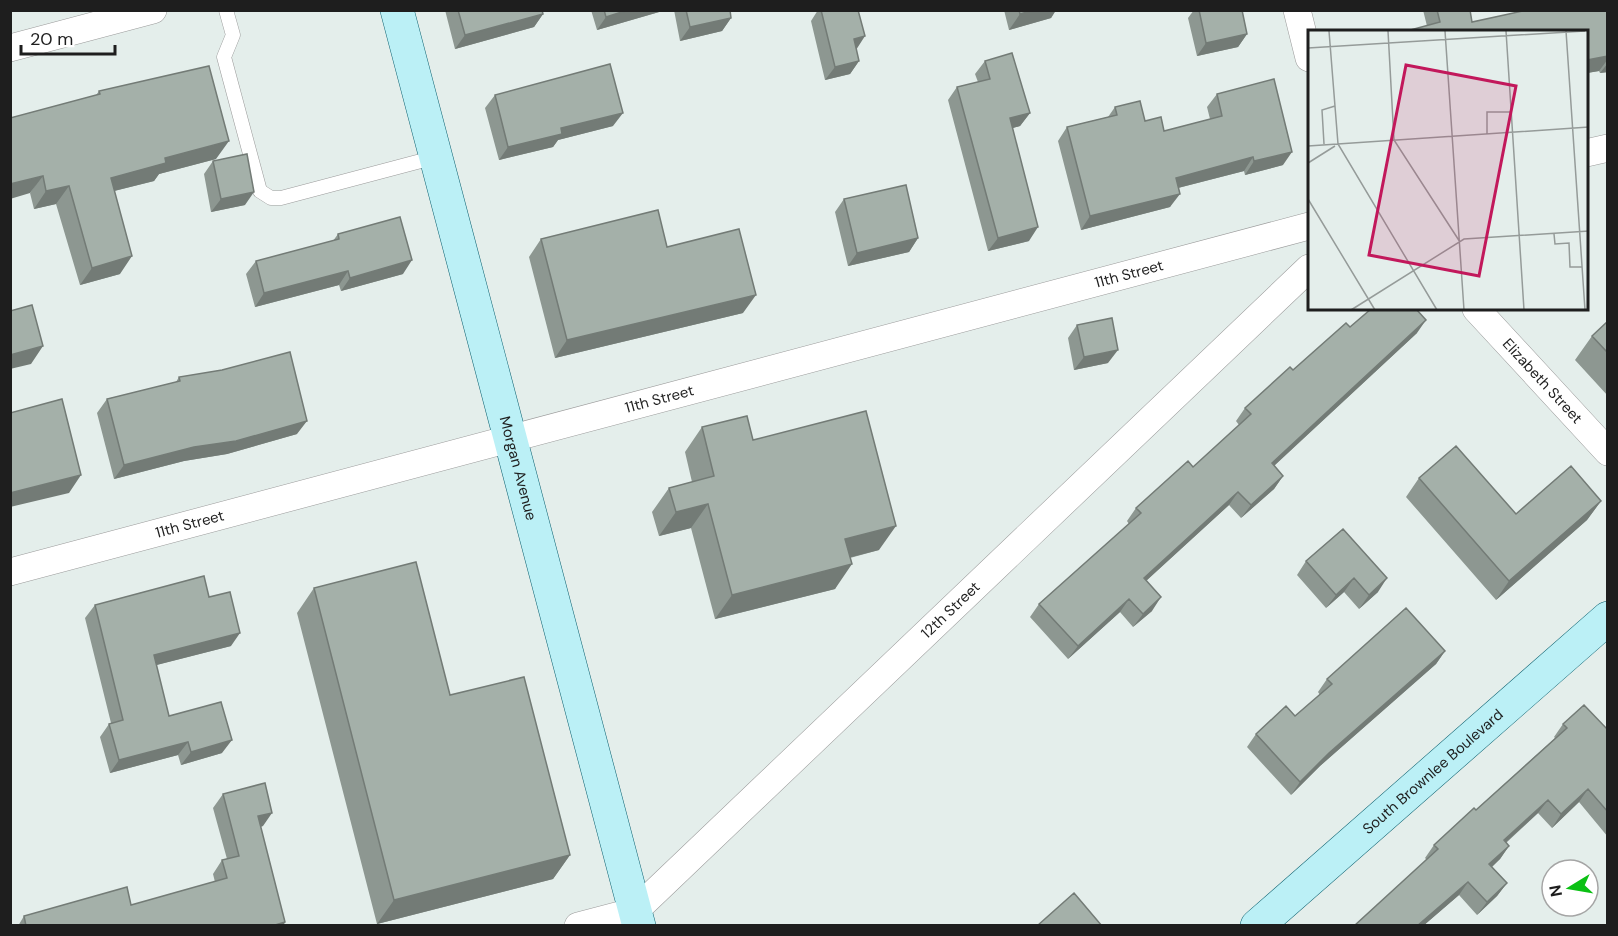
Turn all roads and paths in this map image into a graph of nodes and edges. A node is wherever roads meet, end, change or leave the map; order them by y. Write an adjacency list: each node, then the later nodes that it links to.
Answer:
1 (153, 10): 5 (street)
2 (226, 10): 9 (lane)
3 (397, 10): 9 (main road, Morgan Avenue)
4 (1296, 10): 6 (street)
5 (10, 48)
6 (1308, 54)
7 (1608, 148): 8 (street)
8 (1588, 153)
9 (436, 157): 13 (main road, Morgan Avenue)
10 (1308, 226): 13 (street, 11th Street)
11 (1308, 269): 17 (street, 12th Street)
12 (1477, 310): 14 (street, Elizabeth Street)
13 (510, 437): 15 (street, 11th Street); 17 (main road, Morgan Avenue)
14 (1608, 452)
15 (10, 572)
16 (1608, 618): 19 (main road, South Brownlee Boulevard)
17 (637, 918): 18 (street, 12th Street)
18 (578, 926)
19 (1257, 926)

